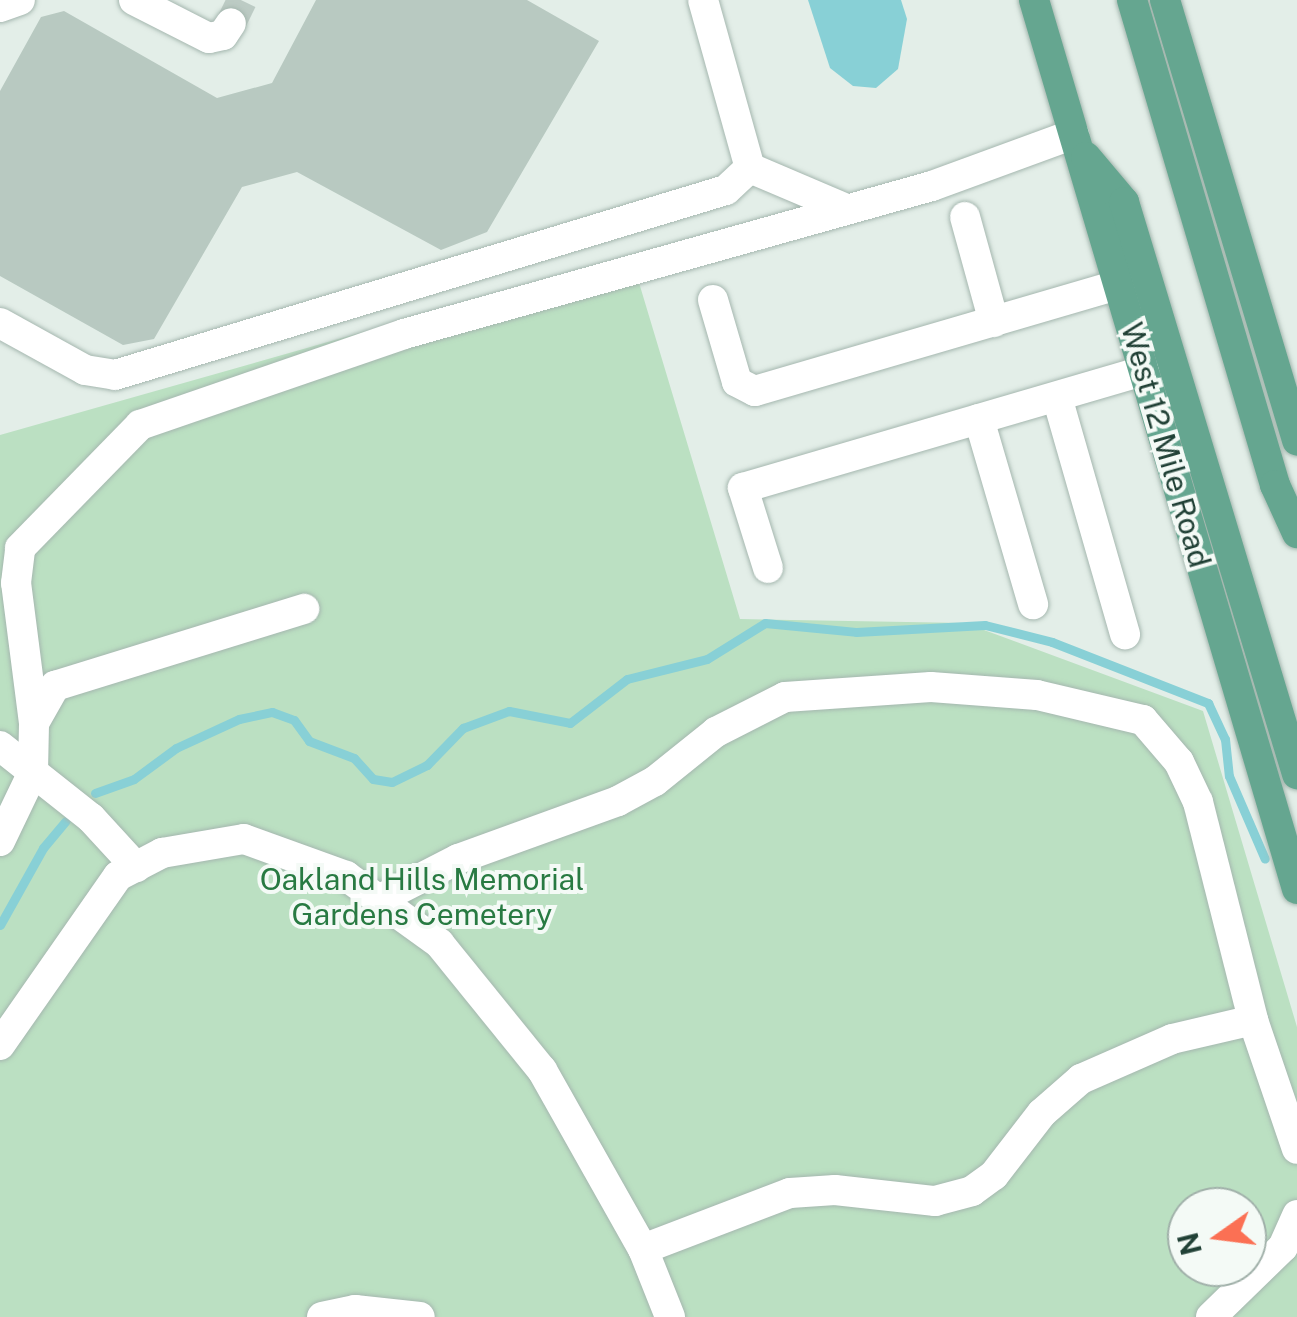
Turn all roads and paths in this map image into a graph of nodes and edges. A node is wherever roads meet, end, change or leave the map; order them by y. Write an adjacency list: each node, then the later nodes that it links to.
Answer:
1 (20, 0): 7 (lane)
2 (134, 0): 8 (lane)
3 (703, 0): 10 (lane)
4 (1034, 0): 9 (main road, West 12 Mile Road)
5 (1132, 0): 21 (main road)
6 (1166, 0): 20 (main road)
7 (0, 7)
8 (231, 23)
9 (1076, 141): 11 (lane); 13 (main road, West 12 Mile Road); 29 (main road)
10 (750, 168): 11 (lane); 16 (lane)
11 (842, 207): 26 (lane)
12 (965, 217): 15 (lane)
13 (1118, 285): 15 (lane); 17 (main road, West 12 Mile Road)
14 (713, 300): 15 (lane)
15 (994, 322)
16 (0, 324)
17 (1144, 371): 18 (lane); 32 (main road, West 12 Mile Road)
18 (1056, 397): 19 (lane); 25 (lane)
19 (979, 420): 22 (lane); 23 (lane)
20 (1297, 441)
21 (1297, 533)
22 (768, 568)
23 (1034, 604)
24 (304, 609): 26 (lane)
25 (1126, 634)
26 (34, 723): 28 (lane)
27 (0, 746): 28 (lane)
28 (33, 772): 30 (lane); 31 (lane)
29 (1297, 774)
30 (0, 841)
31 (136, 867): 33 (lane); 35 (lane)
32 (1297, 889)
33 (380, 899): 34 (lane); 38 (lane)
34 (1253, 1020): 36 (lane); 38 (lane)
35 (0, 1045)
36 (1297, 1149)
37 (1297, 1215): 42 (lane)
38 (643, 1249): 41 (lane)
39 (322, 1317): 40 (lane)
40 (420, 1317)
41 (670, 1317)
42 (1211, 1317)

